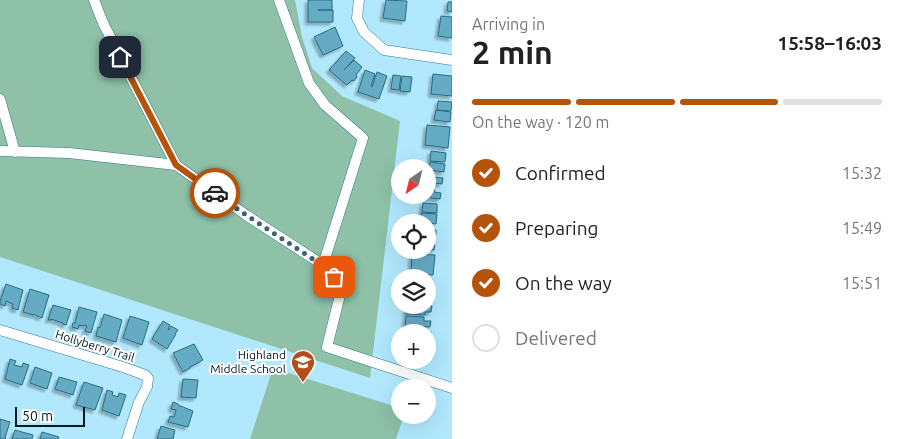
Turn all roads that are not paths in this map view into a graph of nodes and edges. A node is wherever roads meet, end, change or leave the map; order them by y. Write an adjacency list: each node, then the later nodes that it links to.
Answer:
1 (94, 0): 8 (street)
2 (279, 0): 9 (street)
3 (359, 0): 4 (street)
4 (452, 60)
5 (0, 99): 7 (street)
6 (0, 151): 7 (street)
7 (15, 152): 8 (street)
8 (176, 165): 9 (street)
9 (322, 265): 11 (street)
10 (0, 330): 12 (street, Hollyberry Trail)
11 (452, 388)
12 (127, 439)

